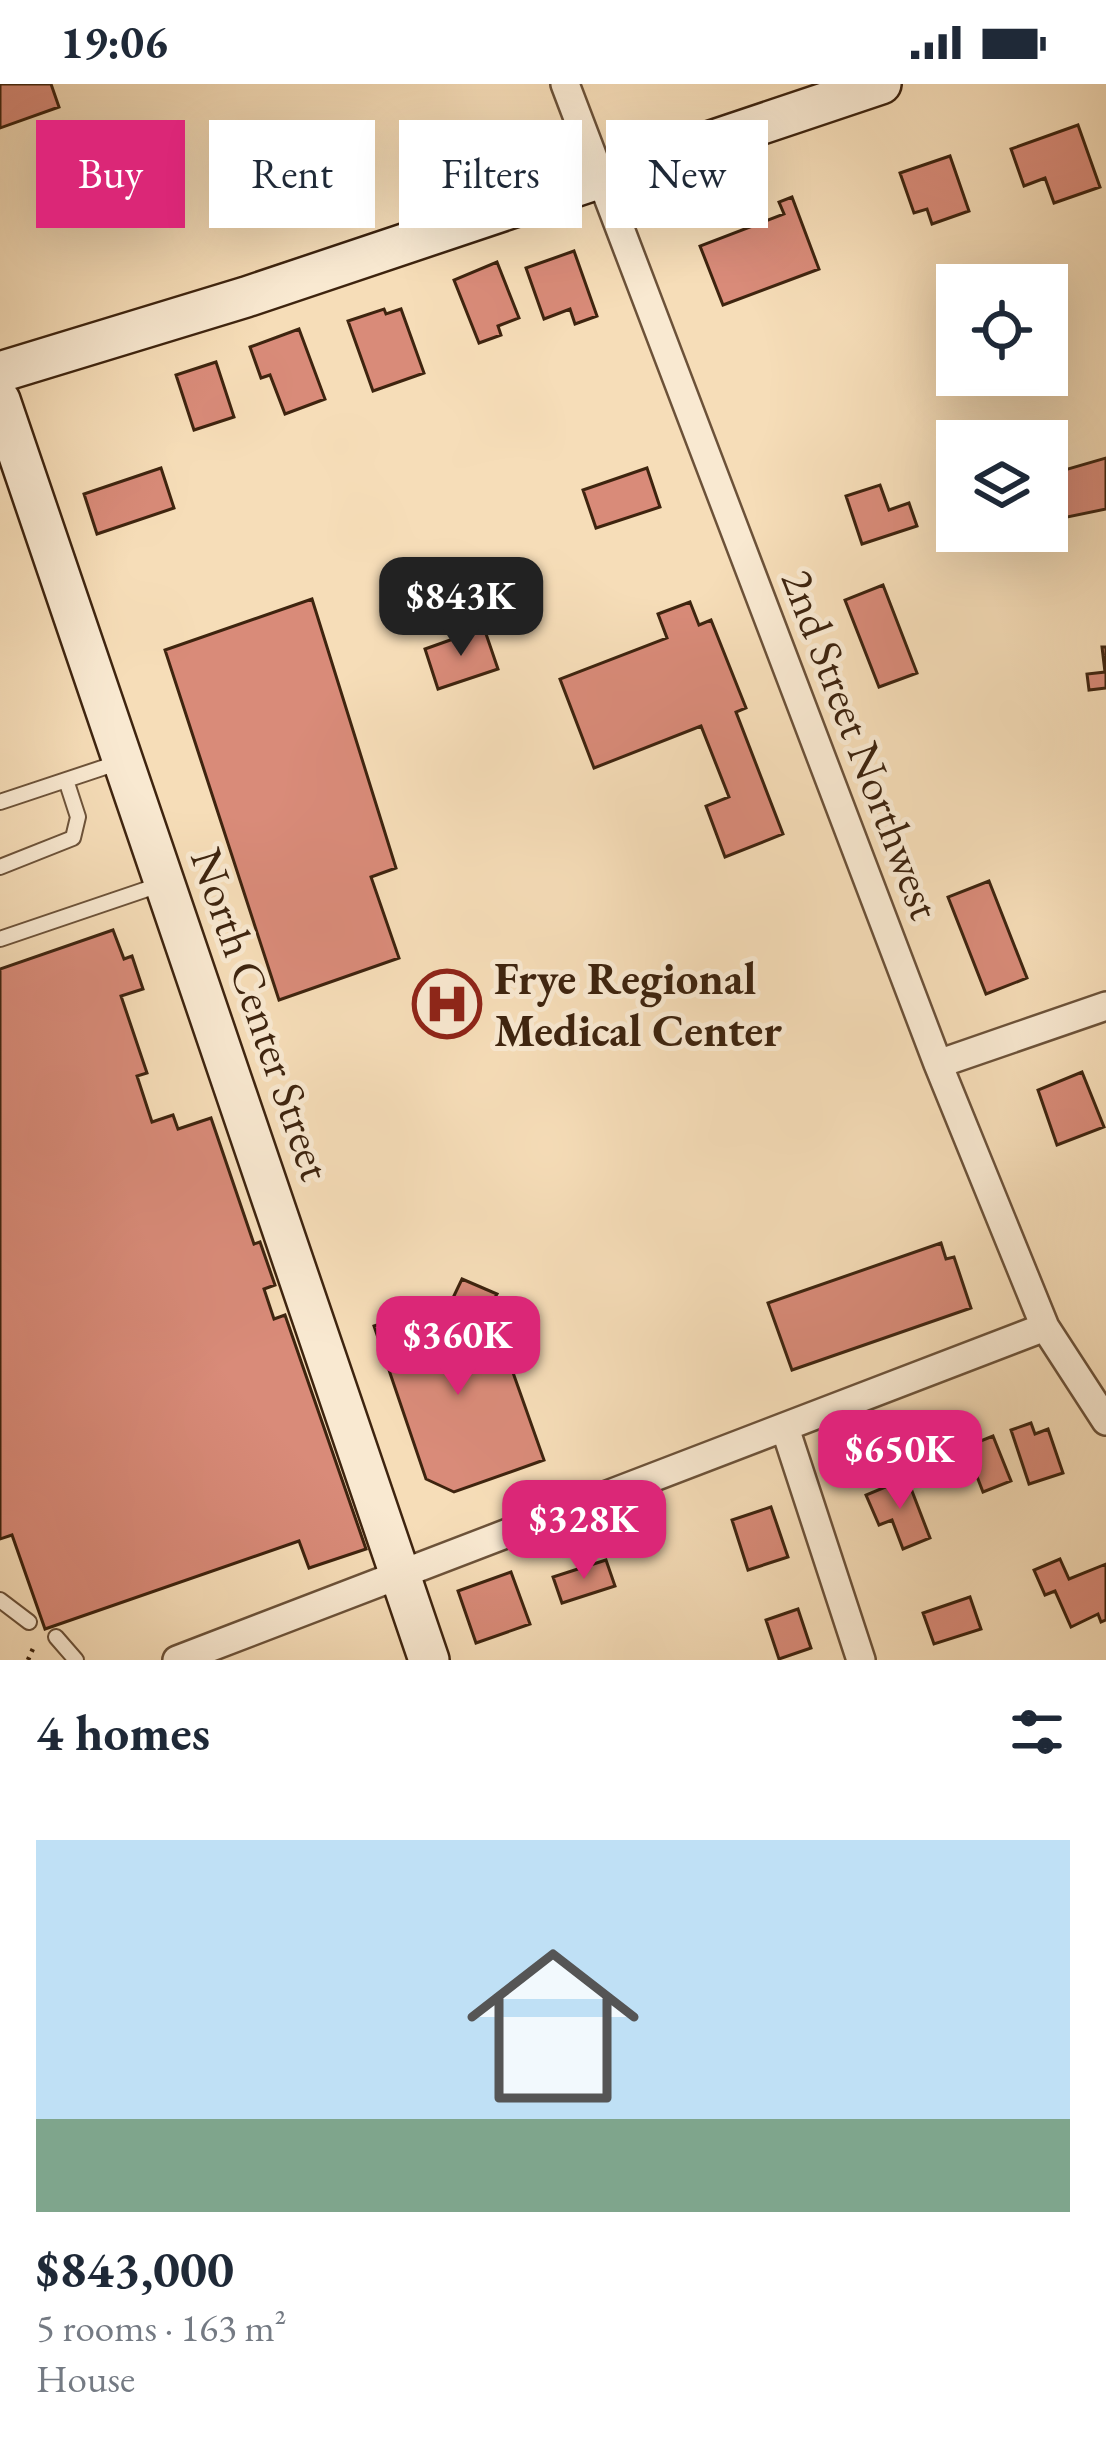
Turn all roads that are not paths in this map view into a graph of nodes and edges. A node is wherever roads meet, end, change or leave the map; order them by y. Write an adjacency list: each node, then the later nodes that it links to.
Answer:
1 (565, 84): 3 (street, 2nd Street Northwest)
2 (881, 84): 3 (street)
3 (600, 180): 4 (street); 13 (street, 2nd Street Northwest)
4 (0, 372)
5 (0, 400): 6 (street, North Center Street)
6 (125, 760): 7 (lane); 10 (street, North Center Street)
7 (67, 780): 8 (lane); 9 (lane)
8 (0, 802)
9 (0, 867)
10 (167, 883): 11 (lane); 17 (street, North Center Street)
11 (0, 939)
12 (1106, 1006): 13 (street)
13 (938, 1064): 14 (street, 2nd Street Northwest)
14 (1045, 1327): 15 (street, 2nd Street Northwest); 16 (street)
15 (1106, 1421)
16 (785, 1428): 17 (street); 24 (street)
17 (401, 1570): 22 (street); 23 (street, North Center Street)
18 (0, 1600): 19 (lane)
19 (29, 1622)
20 (56, 1637): 21 (lane)
21 (76, 1660)
22 (177, 1660)
23 (429, 1660)
24 (861, 1660)

